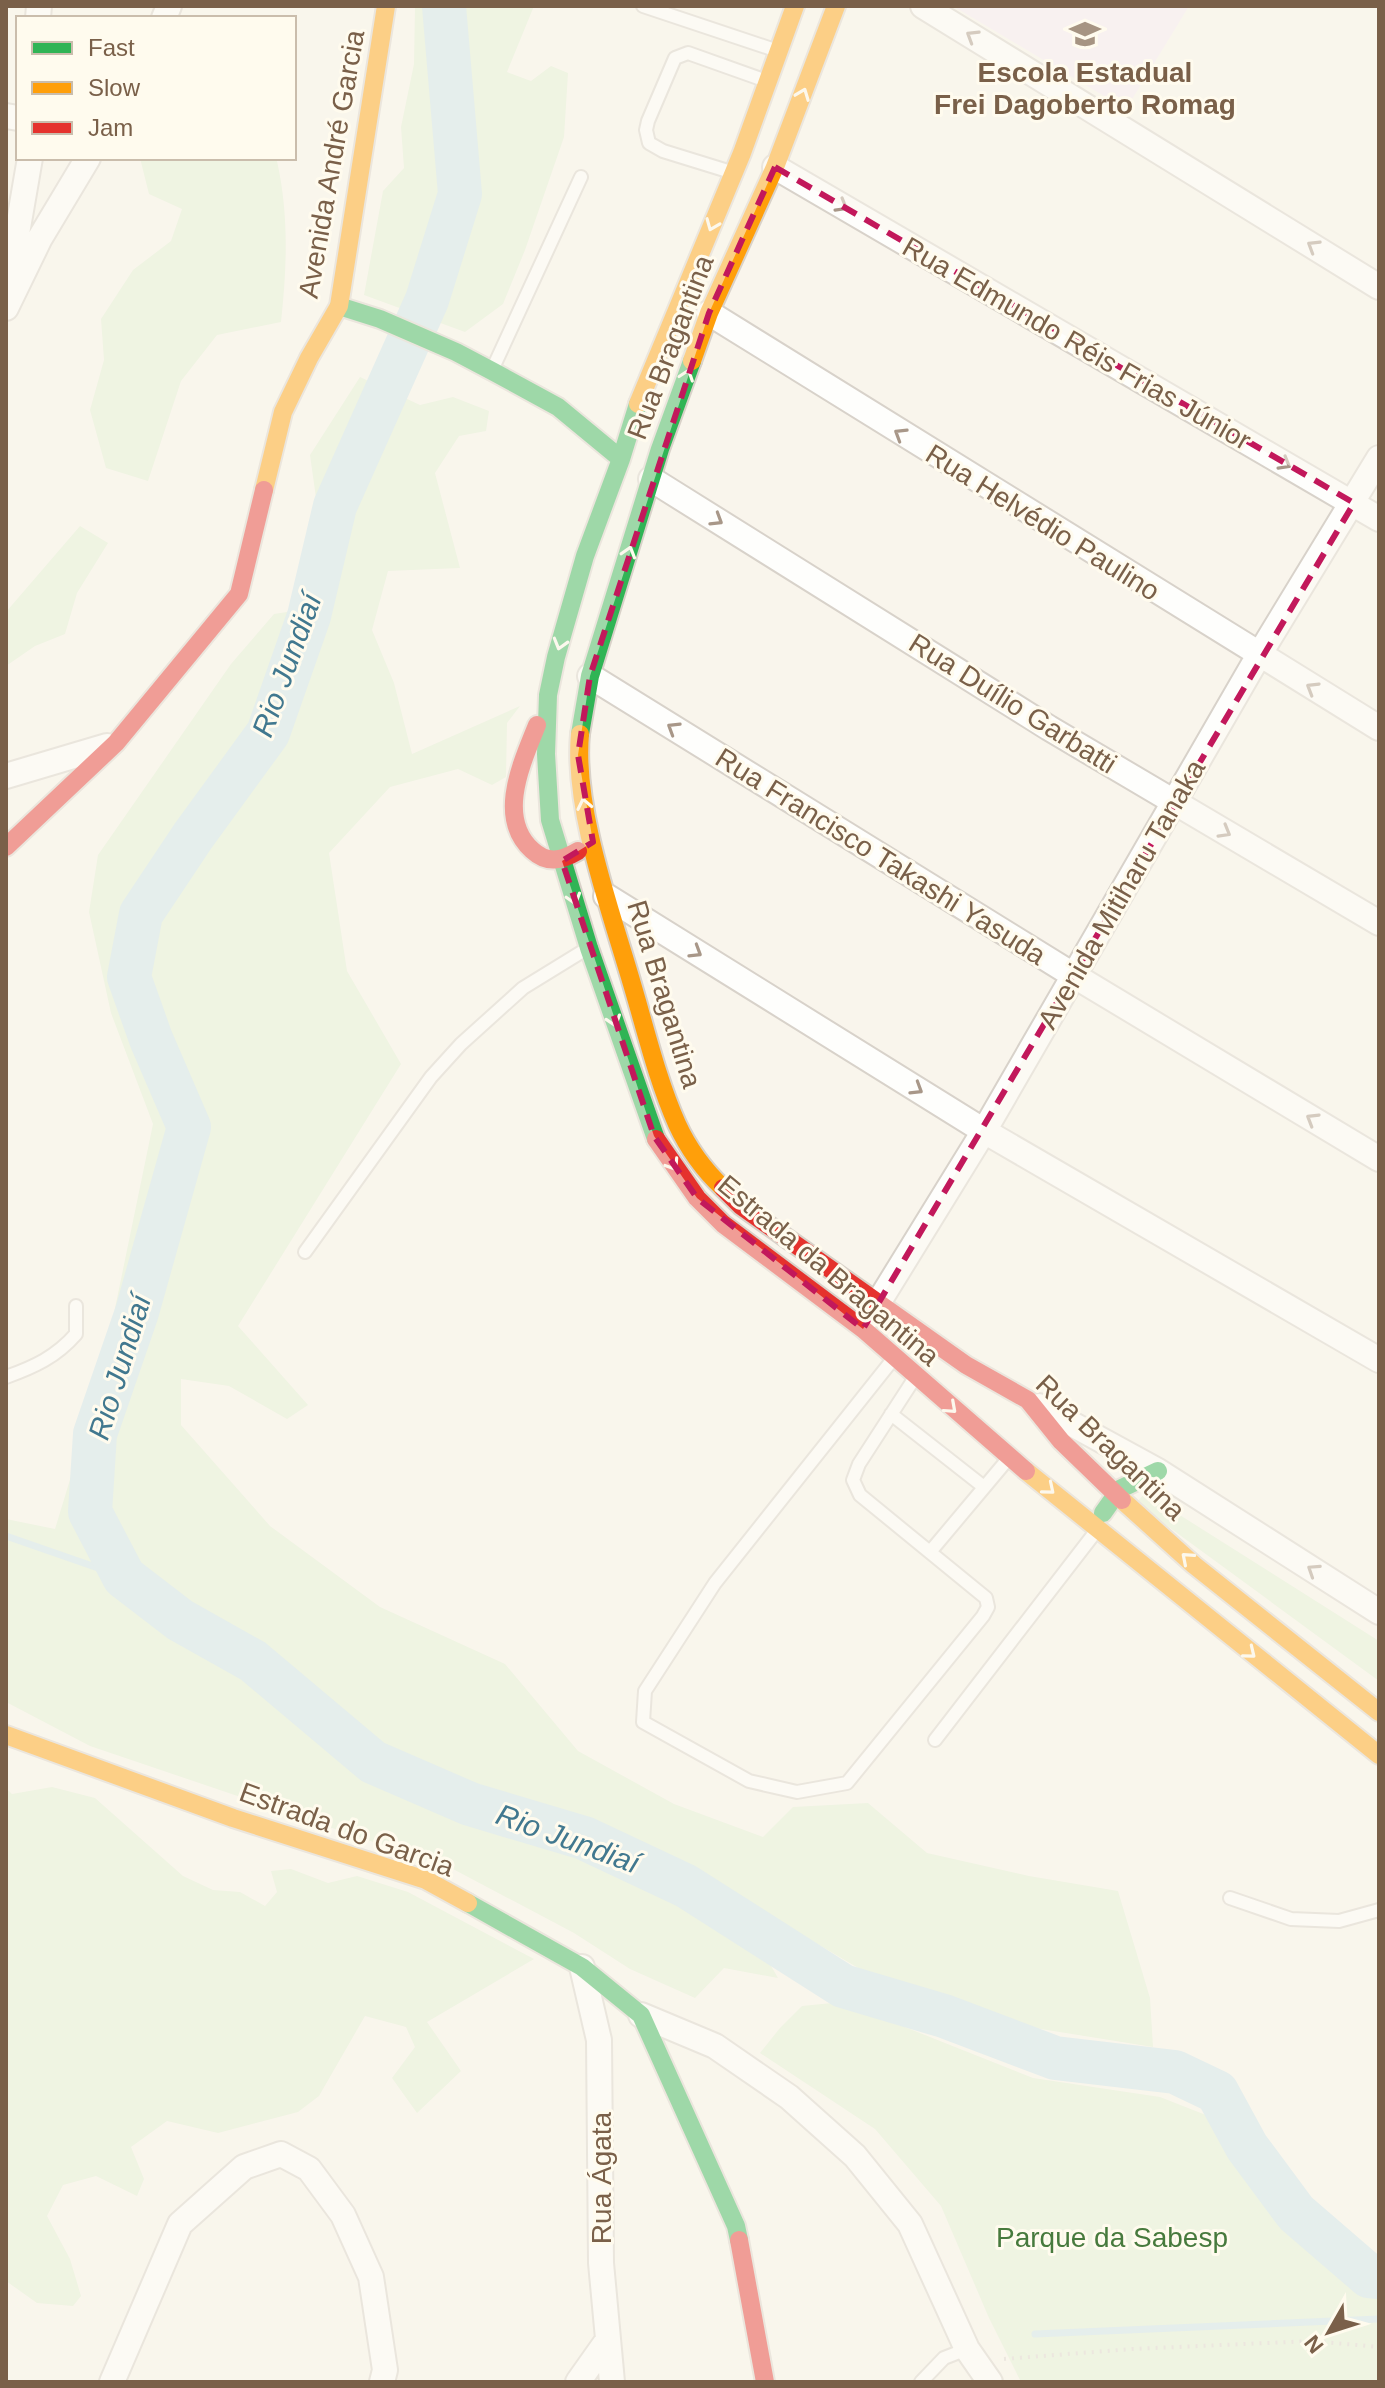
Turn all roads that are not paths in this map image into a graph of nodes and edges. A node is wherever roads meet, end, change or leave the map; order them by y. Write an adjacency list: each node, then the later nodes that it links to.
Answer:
1 (386, 6): 15 (main road, Avenida André Garcia)
2 (643, 6): 6 (lane)
3 (795, 6): 6 (main road, Rua Bragantina)
4 (836, 6): 10 (main road, Rua Bragantina, one-way to 4)
5 (923, 6): 13 (street, one-way to 5)
6 (778, 51): 7 (main road, Rua Bragantina)
7 (767, 81): 11 (main road, Rua Bragantina); 11 (lane)
8 (30, 160): 14 (street)
9 (87, 160): 16 (street)
10 (775, 167): 17 (main road, Rua Bragantina); 25 (street, Rua Edmundo Réis Frias Júnior, one-way to 25)
11 (733, 173): 21 (main road, Rua Bragantina, one-way to 21)
12 (581, 177): 18 (lane)
13 (1379, 287)
14 (6, 294)
15 (339, 306): 18 (main road); 31 (main road, Avenida André Garcia)
16 (6, 308)
17 (709, 313): 24 (main road, Rua Bragantina, one-way to 17); 27 (street, Rua Helvédio Paulino, one-way to 17)
18 (492, 371): 19 (main road)
19 (558, 407): 20 (main road); 23 (main road)
20 (587, 410)
21 (627, 437): 23 (main road, Estrada da Bragantina)
22 (1379, 458): 25 (street, Avenida Mitiharu Tanaka)
23 (621, 459): 29 (main road, Estrada da Bragantina, one-way to 29)
24 (651, 479): 28 (main road, Rua Bragantina, one-way to 24); 33 (street, Rua Duílio Garbatti, one-way to 33)
25 (1354, 503): 26 (street, Rua Edmundo Réis Frias Júnior); 27 (street, Avenida Mitiharu Tanaka)
26 (1379, 519)
27 (1259, 655): 30 (street, Rua Helvédio Paulino, one-way to 27); 33 (street, Avenida Mitiharu Tanaka)
28 (590, 676): 34 (main road, Rua Bragantina, one-way to 28); 41 (street, Rua Francisco Takashi Yasuda, one-way to 28)
29 (548, 695): 36 (main road, Estrada da Bragantina); 36 (main road)
30 (1379, 728)
31 (116, 743): 32 (street); 35 (main road, Avenida André Garcia)
32 (6, 776)
33 (1174, 803): 38 (street, Rua Duílio Garbatti, one-way to 38); 41 (street, Avenida Mitiharu Tanaka)
34 (593, 842): 36 (main road); 37 (main road, Rua Bragantina)
35 (6, 847)
36 (562, 861): 39 (main road, Estrada da Bragantina, one-way to 39)
37 (606, 896): 40 (main road, Rua Bragantina); 42 (street, one-way to 42)
38 (1379, 923)
39 (589, 948): 40 (main road); 44 (lane); 47 (main road, Estrada da Bragantina, one-way to 47)
40 (625, 961): 45 (main road, Rua Bragantina)
41 (1073, 975): 42 (street, Avenida Mitiharu Tanaka); 43 (street, Rua Francisco Takashi Yasuda, one-way to 41)
42 (984, 1131): 45 (street, Avenida Mitiharu Tanaka); 49 (street)
43 (1379, 1159)
44 (305, 1252)
45 (878, 1303): 47 (street, Avenida Mitiharu Tanaka); 52 (main road, Rua Bragantina)
46 (76, 1306): 50 (lane)
47 (863, 1329): 48 (main road, Estrada da Bragantina)
48 (894, 1358): 51 (main road, Estrada da Bragantina); 60 (lane)
49 (1379, 1360)
50 (6, 1377)
51 (916, 1377): 53 (lane); 55 (main road, Estrada da Bragantina, one-way to 55)
52 (1028, 1400): 54 (main road, Rua Bragantina); 56 (street)
53 (891, 1414): 57 (lane); 60 (lane)
54 (1061, 1441): 55 (main road); 58 (main road, Rua Bragantina)
55 (1010, 1457): 57 (lane); 59 (main road, one-way to 59)
56 (1158, 1471): 58 (main road); 61 (street, one-way to 56)
57 (984, 1487): 60 (lane)
58 (1115, 1494): 59 (main road); 62 (main road, Rua Bragantina, one-way to 58)
59 (1098, 1529): 64 (lane); 65 (main road, one-way to 65)
60 (930, 1552)
61 (1379, 1612)
62 (1379, 1712)
63 (6, 1735): 68 (main road, Estrada do Garcia)
64 (935, 1740)
65 (1379, 1755)
66 (1230, 1898): 67 (lane)
67 (1379, 1910)
68 (582, 1967): 69 (main road, Estrada do Garcia); 70 (street, Rua Ágata)
69 (641, 2015): 71 (street); 76 (main road, Estrada do Garcia)
70 (607, 2341): 74 (street); 75 (street, Rua Ágata)
71 (967, 2349): 77 (lane); 78 (street)
72 (112, 2382): 73 (street)
73 (382, 2382)
74 (578, 2382)
75 (612, 2382)
76 (765, 2382)
77 (921, 2382)
78 (990, 2382)

